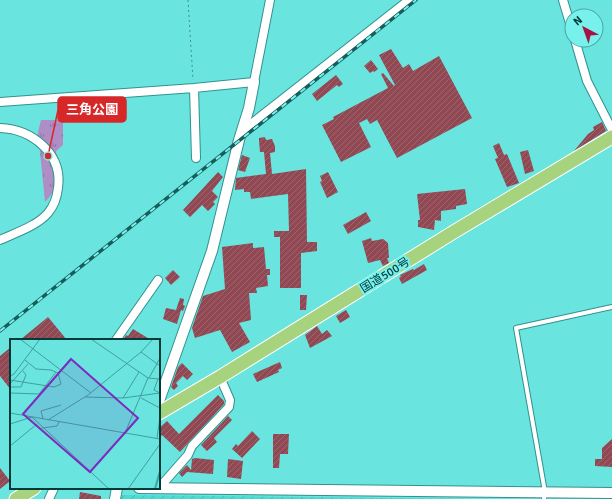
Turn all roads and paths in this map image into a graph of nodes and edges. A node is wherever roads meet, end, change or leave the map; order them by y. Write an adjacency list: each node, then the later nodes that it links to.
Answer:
1 (188, 0): 6 (path)
2 (270, 0): 5 (street)
3 (409, 0): 10 (street)
4 (577, 48): 9 (street)
5 (254, 82): 6 (street); 10 (street)
6 (194, 88): 7 (street); 12 (street)
7 (0, 102)
8 (0, 128): 13 (street)
9 (612, 130)
10 (242, 131): 18 (street)
11 (612, 137): 17 (highway, 国道500号)
12 (196, 158)
13 (0, 240)
14 (158, 280): 16 (street)
15 (612, 307): 26 (lane)
16 (117, 339)
17 (220, 377): 19 (highway, 国道500号); 20 (street)
18 (160, 398)
19 (160, 412)
20 (160, 487)
21 (160, 488): 27 (street)
22 (32, 489): 28 (highway)
23 (54, 489): 29 (street)
24 (117, 489): 30 (street)
25 (612, 493): 26 (street)
26 (545, 495): 27 (street)
27 (399, 496)
28 (16, 499)
29 (49, 499)
30 (116, 499)

